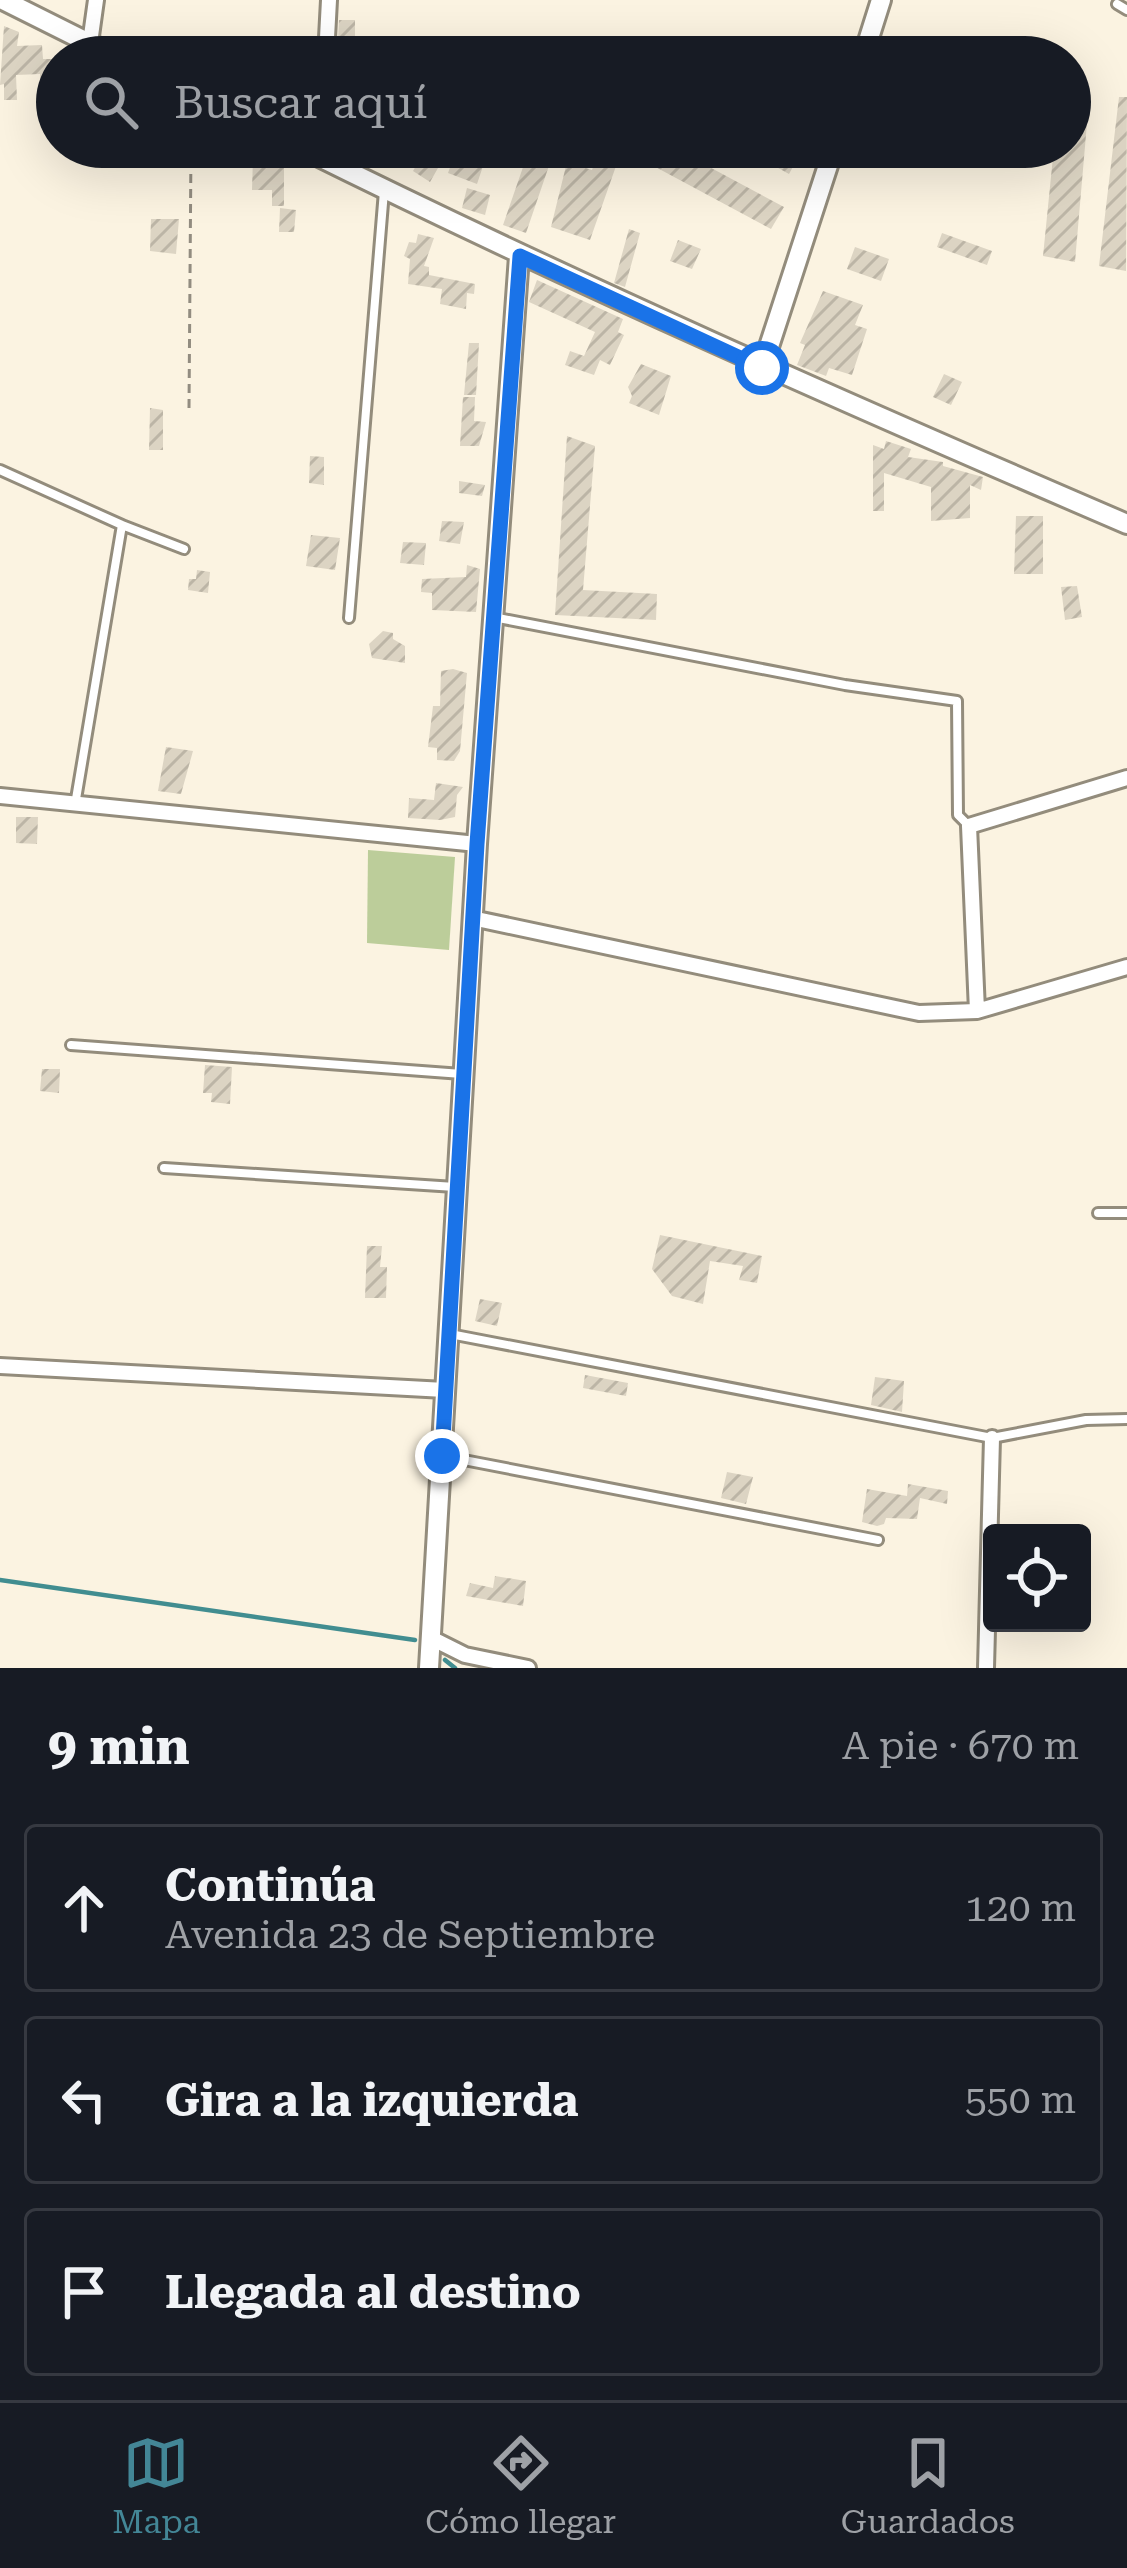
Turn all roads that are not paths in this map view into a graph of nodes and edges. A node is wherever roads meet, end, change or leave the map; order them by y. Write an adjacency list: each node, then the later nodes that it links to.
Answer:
1 (3, 0): 7 (street)
2 (96, 0): 8 (street)
3 (329, 0): 9 (street)
4 (881, 0): 10 (street)
5 (1117, 4): 6 (lane)
6 (1127, 10)
7 (76, 36)
8 (91, 36)
9 (327, 36)
10 (870, 36)
11 (347, 168): 13 (street)
12 (826, 168): 15 (street)
13 (384, 189): 14 (street); 21 (lane)
14 (520, 256): 15 (street); 20 (street)
15 (762, 368): 17 (street)
16 (0, 470): 18 (lane)
17 (1127, 524)
18 (122, 525): 19 (lane); 24 (lane)
19 (184, 549)
20 (492, 616): 25 (lane); 26 (street)
21 (349, 618)
22 (1127, 778): 25 (street)
23 (0, 796): 24 (street)
24 (75, 806): 26 (street)
25 (969, 826): 29 (street)
26 (477, 844): 27 (street)
27 (472, 918): 29 (street); 31 (street)
28 (1127, 967): 29 (street)
29 (977, 1011)
30 (71, 1045): 31 (lane)
31 (463, 1074): 33 (street)
32 (164, 1168): 33 (lane)
33 (457, 1187): 36 (street)
34 (1098, 1213): 35 (lane)
35 (1127, 1213)
36 (448, 1334): 38 (street); 40 (lane)
37 (0, 1366): 38 (street)
38 (446, 1390): 41 (street)
39 (1127, 1419): 40 (lane)
40 (992, 1438): 46 (street)
41 (442, 1456): 42 (lane); 43 (street)
42 (878, 1540)
43 (431, 1638): 44 (street); 45 (street)
44 (430, 1668)
45 (528, 1668)
46 (986, 1668)

